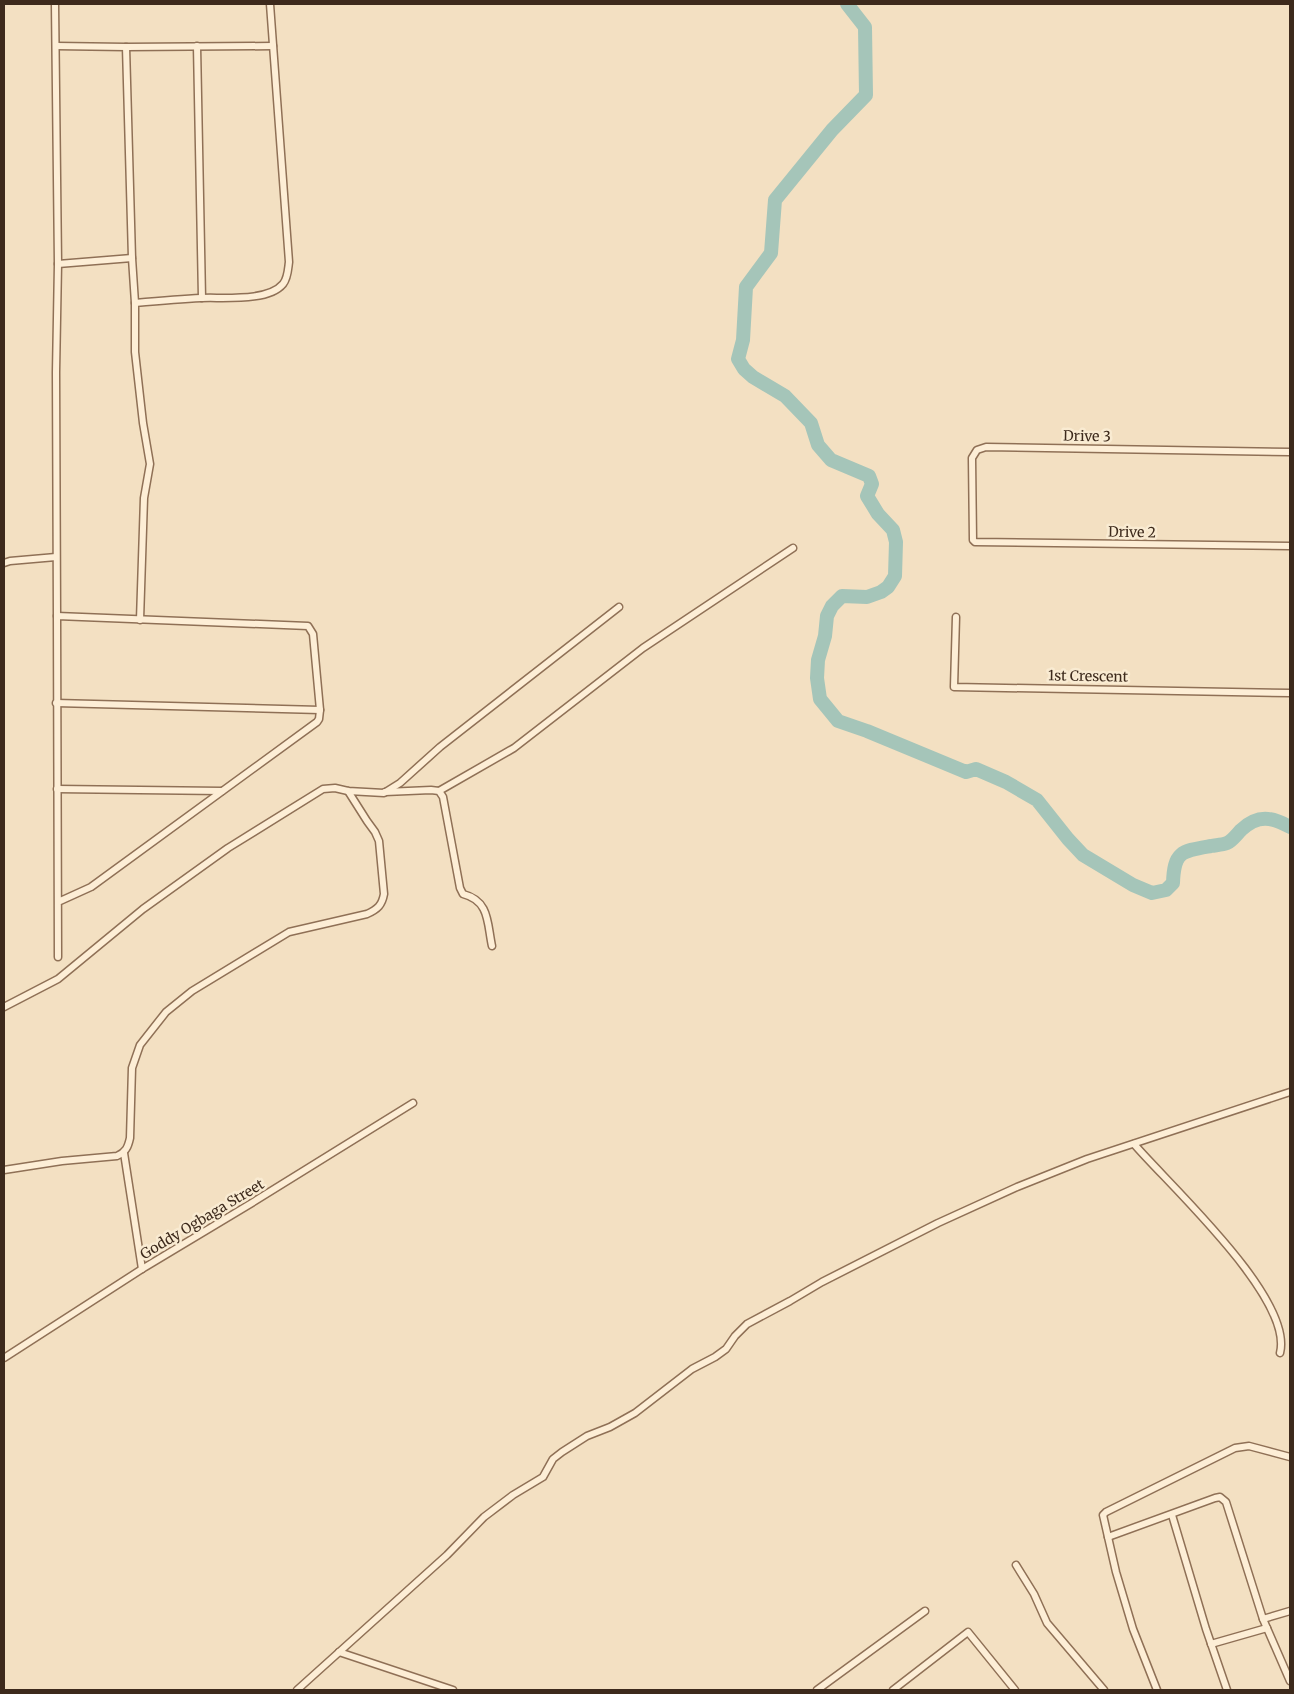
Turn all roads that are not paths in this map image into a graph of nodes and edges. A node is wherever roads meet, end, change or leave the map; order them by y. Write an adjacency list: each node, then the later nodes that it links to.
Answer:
1 (55, 4): 3 (street)
2 (270, 4): 5 (street)
3 (56, 46): 6 (street); 8 (street)
4 (197, 46): 5 (street); 6 (street); 9 (street)
5 (273, 46): 9 (street)
6 (126, 47): 7 (street)
7 (132, 258): 8 (street); 10 (street)
8 (58, 264): 15 (street)
9 (202, 298): 10 (street)
10 (135, 303): 20 (street)
11 (1290, 452): 12 (street, Drive 3)
12 (973, 540): 13 (street, Drive 2)
13 (1290, 546)
14 (793, 548): 26 (street)
15 (56, 557): 16 (street); 18 (street)
16 (6, 561)
17 (619, 607): 28 (street)
18 (57, 616): 20 (street); 22 (street)
19 (956, 617): 21 (street, 1st Crescent)
20 (140, 620): 23 (street)
21 (1290, 693)
22 (56, 703): 23 (street); 24 (street)
23 (320, 710): 27 (street)
24 (57, 789): 27 (street); 29 (street)
25 (348, 791): 28 (street); 32 (street); 36 (street)
26 (438, 791): 28 (street); 30 (street)
27 (222, 792): 29 (street)
28 (384, 792)
29 (58, 902): 31 (street)
30 (492, 946)
31 (58, 957)
32 (4, 1007)
33 (1290, 1092): 35 (street)
34 (414, 1103): 38 (street, Goddy Ogbaga Street)
35 (1134, 1144): 39 (street); 50 (street)
36 (124, 1153): 37 (street); 38 (street)
37 (4, 1170)
38 (142, 1269): 40 (street, Goddy Ogbaga Street)
39 (1280, 1353)
40 (4, 1358)
41 (1290, 1457): 43 (street)
42 (1172, 1515): 43 (street); 47 (street); 49 (street)
43 (1108, 1537): 58 (street)
44 (1016, 1565): 57 (street)
45 (925, 1611): 54 (street)
46 (1290, 1611): 47 (street)
47 (1263, 1619): 48 (street)
48 (1267, 1628): 49 (street); 51 (street)
49 (1211, 1644): 59 (street)
50 (339, 1652): 52 (street); 53 (street)
51 (1290, 1681)
52 (297, 1690)
53 (453, 1690)
54 (817, 1690)
55 (893, 1690): 56 (street)
56 (1015, 1690)
57 (1104, 1690)
58 (1157, 1690)
59 (1227, 1690)

